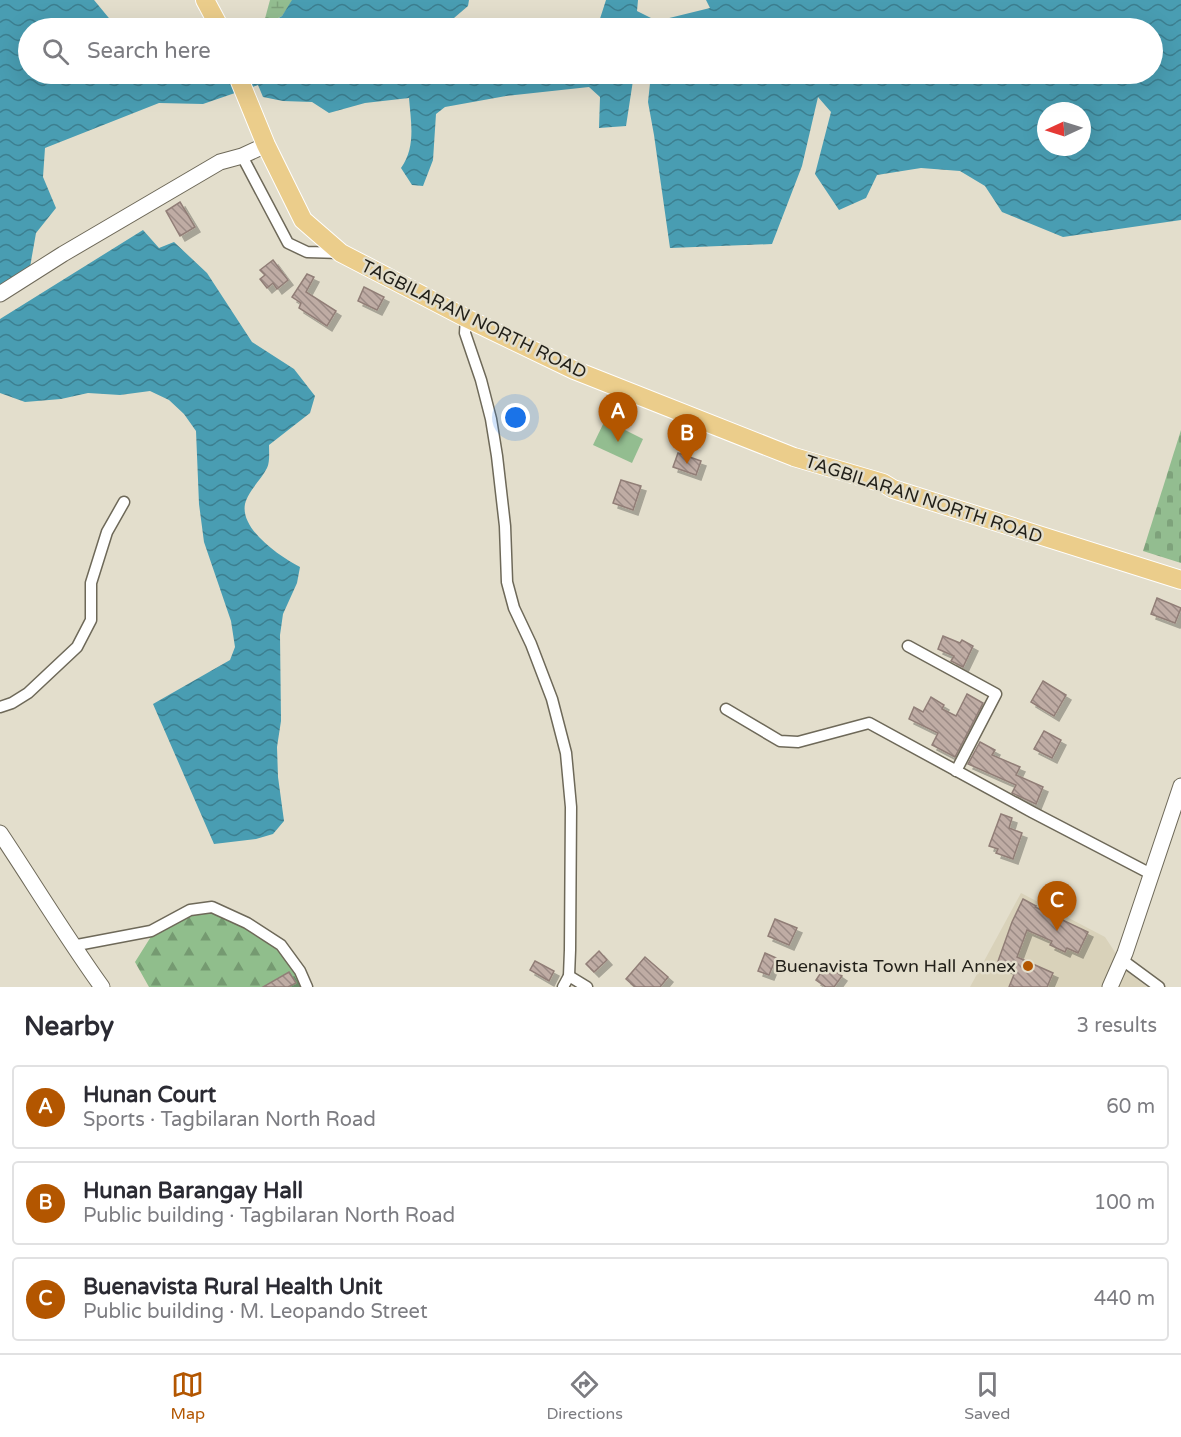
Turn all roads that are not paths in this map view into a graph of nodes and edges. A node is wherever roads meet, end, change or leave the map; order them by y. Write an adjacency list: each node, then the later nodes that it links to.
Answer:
1 (205, 0): 2 (main road)
2 (214, 18)
3 (241, 84): 4 (main road, TAGBILARAN NORTH ROAD)
4 (266, 145): 5 (street); 6 (main road, TAGBILARAN NORTH ROAD)
5 (242, 156): 6 (street); 7 (street)
6 (341, 253): 8 (main road, TAGBILARAN NORTH ROAD)
7 (0, 294)
8 (466, 318): 10 (main road, TAGBILARAN NORTH ROAD); 20 (street)
9 (124, 502): 12 (street)
10 (1181, 580)
11 (909, 646): 14 (street)
12 (0, 707)
13 (726, 709): 14 (street)
14 (956, 771): 17 (street)
15 (1181, 786): 17 (street)
16 (0, 833): 18 (street)
17 (1151, 874): 19 (street)
18 (72, 946): 21 (street); 22 (street)
19 (1121, 959): 25 (street); 26 (street)
20 (569, 976): 23 (street); 24 (street)
21 (102, 987)
22 (308, 987)
23 (563, 987)
24 (587, 987)
25 (1110, 987)
26 (1159, 987)

